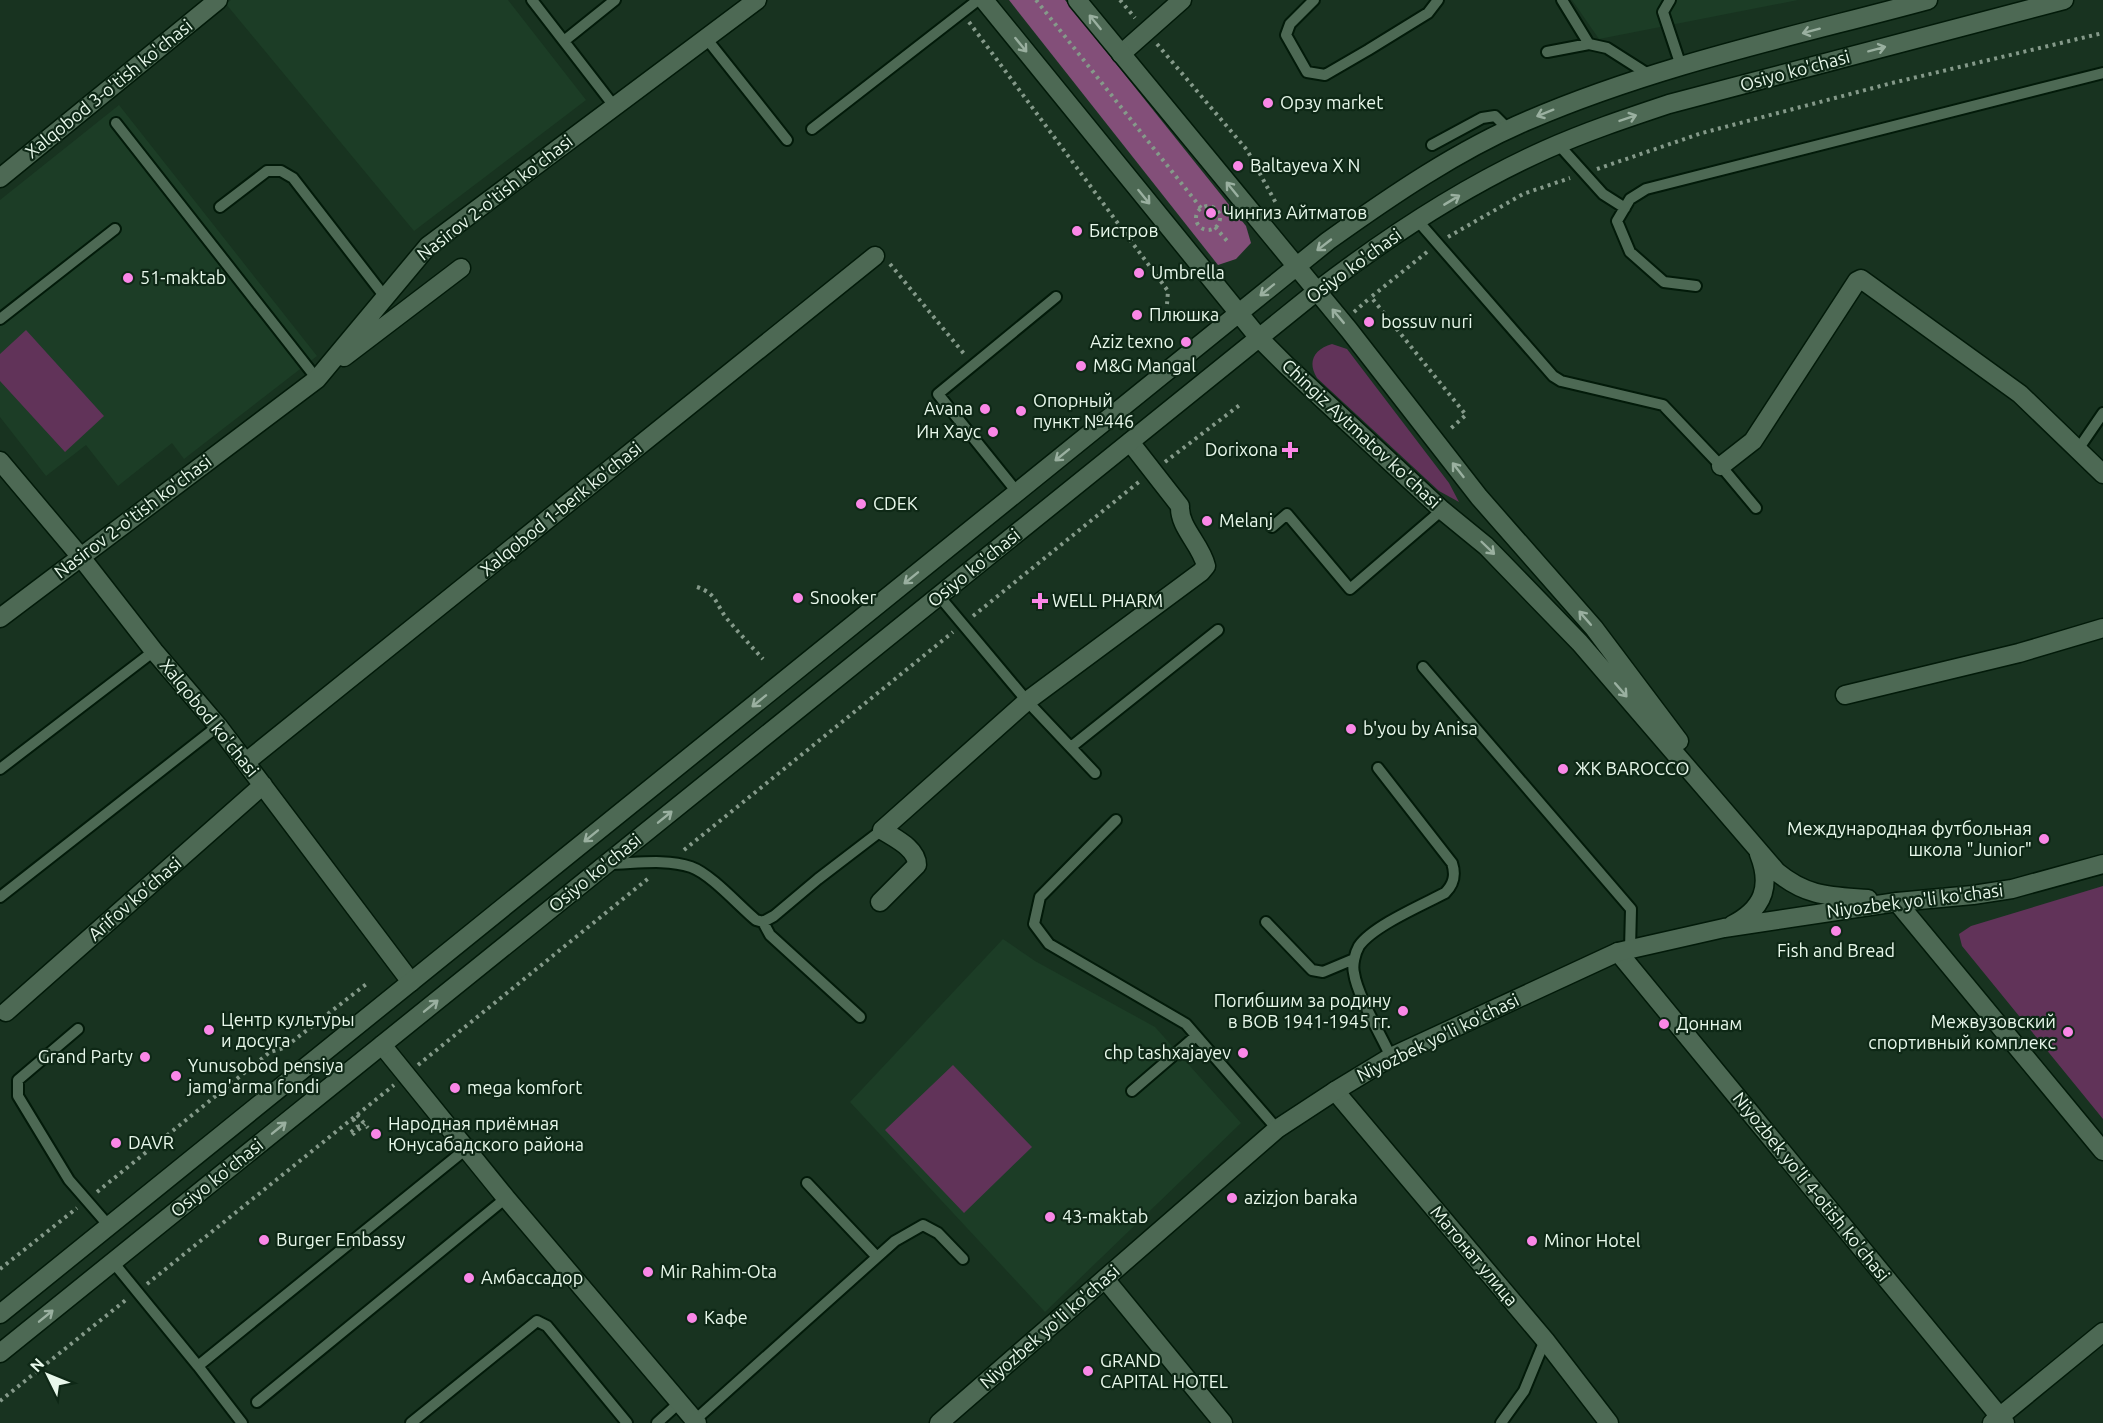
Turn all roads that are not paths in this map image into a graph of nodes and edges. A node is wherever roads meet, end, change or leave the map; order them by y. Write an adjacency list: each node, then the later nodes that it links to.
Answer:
1 (218, 0): 30 (street, Xalqobod 3-o'tish ko'chasi)
2 (532, 0): 16 (lane)
3 (615, 0): 16 (lane)
4 (757, 0): 15 (street, Nasirov 2-o'tish ko'chasi)
5 (978, 0): 25 (lane)
6 (984, 0): 42 (street, Chingiz Aytmatov ko'chasi, one-way to 42)
7 (1077, 0): 19 (street, Chingiz Aytmatov ko'chasi, one-way to 7)
8 (1182, 0): 19 (street)
9 (1314, 0): 10 (lane)
10 (1438, 0)
11 (1562, 0): 17 (lane)
12 (1670, 0): 20 (lane)
13 (1928, 0): 20 (street, Osiyo ko'chasi, one-way to 20)
14 (2064, 0): 28 (street, Osiyo ko'chasi, one-way to 14)
15 (706, 38): 23 (street, Nasirov 2-o'tish ko'chasi); 27 (lane)
16 (564, 41): 23 (lane)
17 (1589, 44): 18 (lane); 22 (lane)
18 (1547, 52)
19 (1121, 54): 36 (street, Chingiz Aytmatov ko'chasi, one-way to 19)
20 (1681, 66): 22 (street, Osiyo ko'chasi)
21 (2103, 73): 32 (lane)
22 (1651, 76): 26 (street, Osiyo ko'chasi, one-way to 26)
23 (615, 106): 40 (street, Nasirov 2-o'tish ko'chasi)
24 (116, 123): 45 (lane)
25 (812, 129)
26 (1509, 130): 29 (lane); 36 (street, Osiyo ko'chasi, one-way to 36)
27 (787, 140)
28 (1558, 144): 32 (lane); 33 (street, Osiyo ko'chasi, one-way to 28)
29 (1432, 145)
30 (0, 178)
31 (220, 207): 40 (lane)
32 (1625, 208): 38 (lane)
33 (1418, 221): 39 (street, Osiyo ko'chasi); 50 (lane)
34 (115, 229): 43 (lane)
35 (875, 256): 68 (street, Xalqobod 1-berk ko'chasi)
36 (1296, 267): 39 (street, Chingiz Aytmatov ko'chasi); 42 (street, Osiyo ko'chasi, one-way to 42)
37 (461, 268): 45 (street)
38 (1696, 286)
39 (1317, 291): 44 (street, Osiyo ko'chasi); 53 (street, Chingiz Aytmatov ko'chasi, one-way to 39)
40 (385, 297): 45 (street, Nasirov 2-o'tish ko'chasi)
41 (1056, 297): 52 (lane)
42 (1238, 313): 44 (street, Chingiz Aytmatov ko'chasi); 52 (street, Osiyo ko'chasi, one-way to 52)
43 (0, 319)
44 (1259, 338): 47 (street, Osiyo ko'chasi); 55 (street, Chingiz Aytmatov ko'chasi)
45 (317, 379): 57 (street, Nasirov 2-o'tish ko'chasi)
46 (2103, 413): 48 (lane)
47 (1130, 442): 58 (street, Osiyo ko'chasi); 65 (street)
48 (2079, 448): 50 (street); 51 (street)
49 (0, 461): 57 (street, Xalqobod ko'chasi)
50 (1721, 466): 54 (lane)
51 (2103, 474)
52 (1017, 492): 86 (street, Osiyo ko'chasi, one-way to 86)
53 (1479, 497): 55 (street); 75 (street, Chingiz Aytmatov ko'chasi, one-way to 53)
54 (1756, 508)
55 (1449, 515): 56 (lane); 75 (street, Chingiz Aytmatov ko'chasi, one-way to 75)
56 (1272, 527)
57 (80, 556): 59 (street, Nasirov 2-o'tish ko'chasi); 62 (street, Xalqobod ko'chasi)
58 (939, 596): 65 (lane); 76 (street, Osiyo ko'chasi, one-way to 58)
59 (0, 618)
60 (2103, 628): 64 (street)
61 (1218, 630): 67 (lane)
62 (154, 651): 66 (street, Xalqobod ko'chasi); 70 (lane)
63 (1423, 667): 84 (lane)
64 (1845, 695)
65 (1027, 701): 67 (lane); 74 (street)
66 (218, 726): 68 (street, Xalqobod ko'chasi); 78 (lane)
67 (1071, 747): 71 (lane)
68 (246, 762): 72 (street, Xalqobod ko'chasi)
69 (1378, 768): 85 (lane)
70 (0, 769)
71 (1095, 774)
72 (263, 785): 86 (street, Xalqobod ko'chasi); 87 (street, Arifov ko‘chasi)
73 (1116, 820): 90 (lane)
74 (882, 830): 79 (street); 81 (lane)
75 (1758, 850): 80 (street, Chingiz Aytmatov ko'chasi); 83 (street, Niyozbek yo'li ko'chasi)
76 (607, 864): 81 (lane); 91 (street, Osiyo ko'chasi, one-way to 76)
77 (2103, 864): 80 (street, Niyozbek yo'li ko'chasi)
78 (0, 897)
79 (880, 902)
80 (1897, 902): 83 (street, Niyozbek yo'li ko'chasi); 97 (street)
81 (763, 922): 88 (lane)
82 (1266, 922): 85 (lane)
83 (1724, 928): 84 (street, Niyozbek yo'li ko'chasi)
84 (1624, 950): 92 (street, Niyozbek yo'li ko'chasi); 112 (street, Niyozbek yo'li 4-otish ko'chasi)
85 (1354, 959): 92 (lane)
86 (411, 982): 100 (street, Osiyo ko'chasi)
87 (6, 1012)
88 (860, 1017)
89 (78, 1029): 100 (lane)
90 (1196, 1036): 93 (lane); 95 (lane)
91 (382, 1045): 96 (street); 103 (street, Osiyo ko'chasi, one-way to 91)
92 (1391, 1057): 94 (street, Niyozbek yo'li ko'chasi)
93 (1132, 1091)
94 (1335, 1091): 95 (street, Niyozbek yo'li ko'chasi); 107 (street, Матонат улица)
95 (1277, 1129): 104 (street, Niyozbek yo'li ko'chasi)
96 (466, 1149): 99 (street); 109 (lane)
97 (2103, 1150)
98 (807, 1183): 101 (lane)
99 (506, 1198): 110 (lane); 111 (street)
100 (110, 1226): 105 (street, Osiyo ko'chasi)
101 (877, 1257): 102 (lane); 113 (lane)
102 (963, 1259)
103 (113, 1262): 108 (street, Osiyo ko'chasi, one-way to 103); 109 (lane)
104 (1105, 1279): 118 (street, Niyozbek yo'li ko'chasi); 119 (street)
105 (0, 1314)
106 (2103, 1332): 112 (street)
107 (1545, 1340): 120 (lane); 121 (street, Матонат улица)
108 (0, 1353)
109 (198, 1366): 114 (lane)
110 (258, 1401)
111 (679, 1402): 113 (street); 117 (lane)
112 (1999, 1421)
113 (695, 1422)
114 (242, 1423)
115 (411, 1423): 116 (lane)
116 (627, 1423)
117 (657, 1423)
118 (939, 1423)
119 (1222, 1423)
120 (1501, 1423)
121 (1609, 1423)

